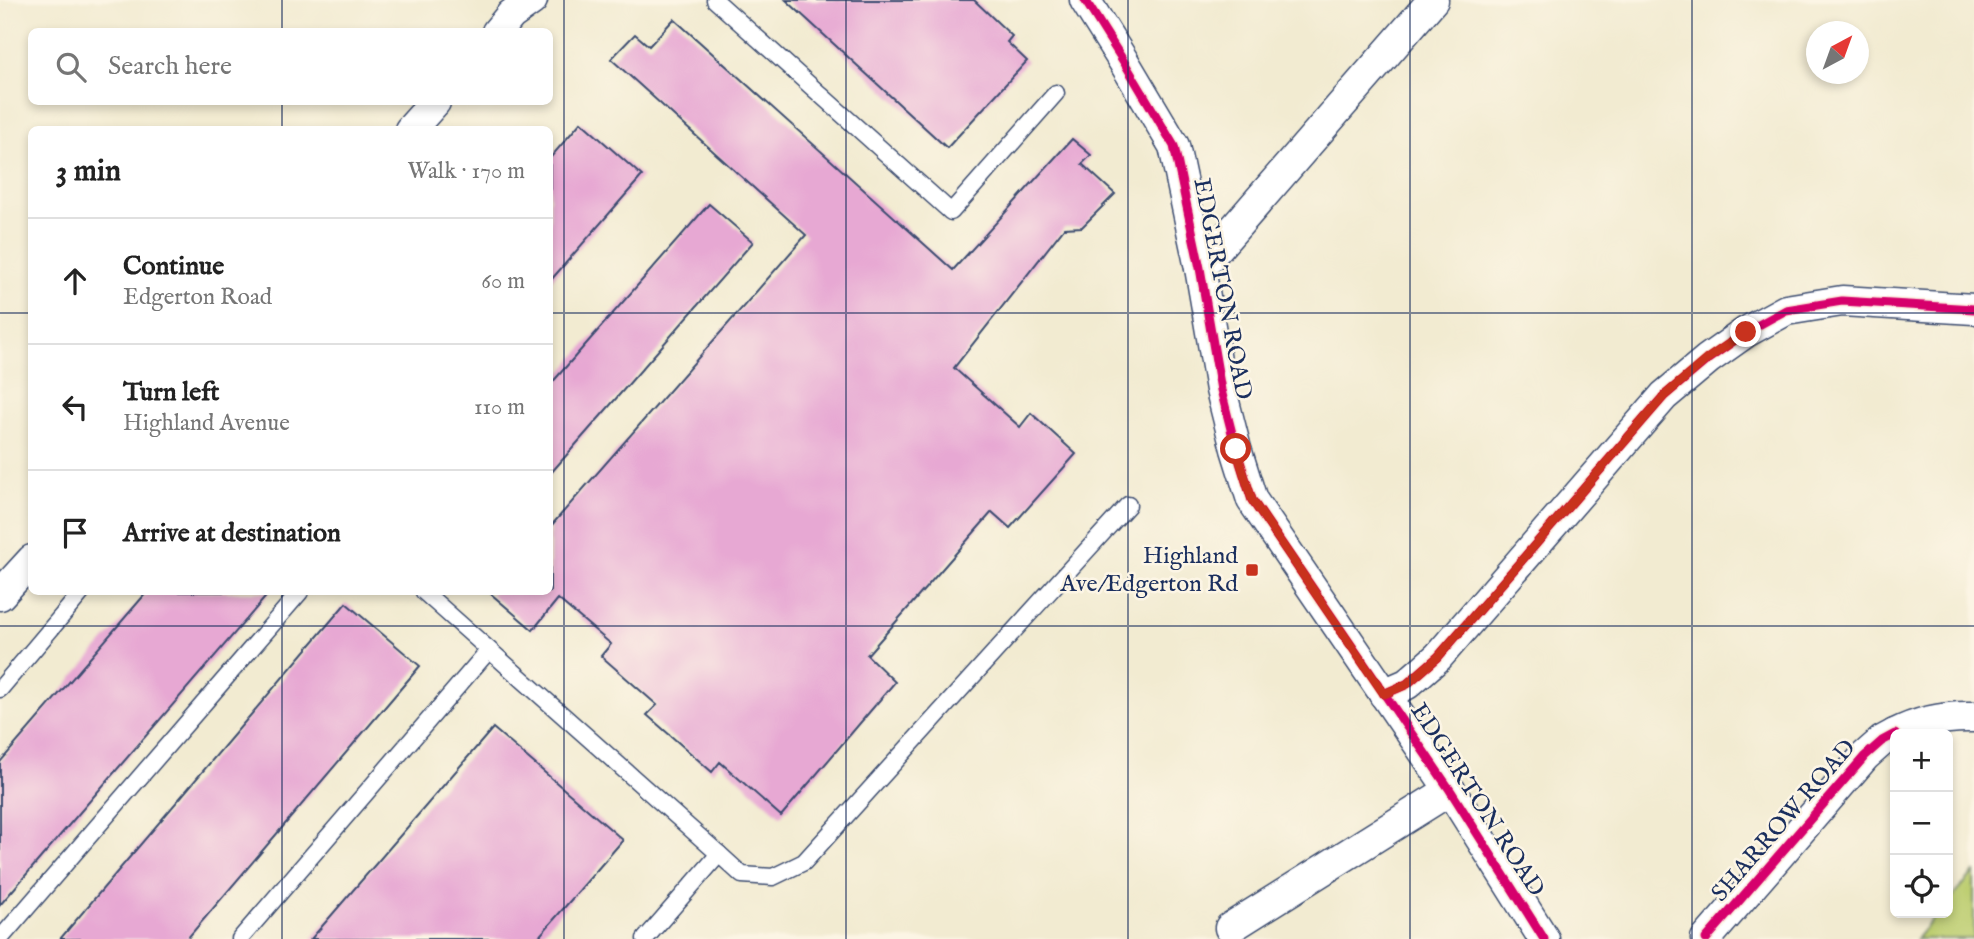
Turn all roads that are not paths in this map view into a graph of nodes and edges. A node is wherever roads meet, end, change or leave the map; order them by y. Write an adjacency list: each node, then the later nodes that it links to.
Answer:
1 (532, 0): 5 (street)
2 (715, 0): 6 (lane)
3 (1084, 0): 9 (street, EDGERTON ROAD)
4 (1433, 0): 9 (street)
5 (500, 28)
6 (1056, 93)
7 (432, 105): 8 (street)
8 (414, 126)
9 (1199, 268): 19 (street, EDGERTON ROAD)
10 (1974, 309): 19 (street)
11 (1128, 505): 24 (lane)
12 (28, 564): 13 (street)
13 (0, 595)
14 (79, 595): 18 (lane)
15 (297, 595): 26 (lane)
16 (427, 595): 17 (lane)
17 (489, 650): 24 (lane); 27 (lane)
18 (0, 689)
19 (1384, 694): 23 (street, EDGERTON ROAD)
20 (1974, 717): 21 (street, SHARROW ROAD)
21 (1907, 729)
22 (1890, 737): 30 (street, SHARROW ROAD)
23 (1450, 790): 25 (street); 29 (street, EDGERTON ROAD)
24 (719, 855): 28 (lane)
25 (1230, 928)
26 (0, 939)
27 (240, 939)
28 (645, 939)
29 (1544, 939)
30 (1706, 939)

